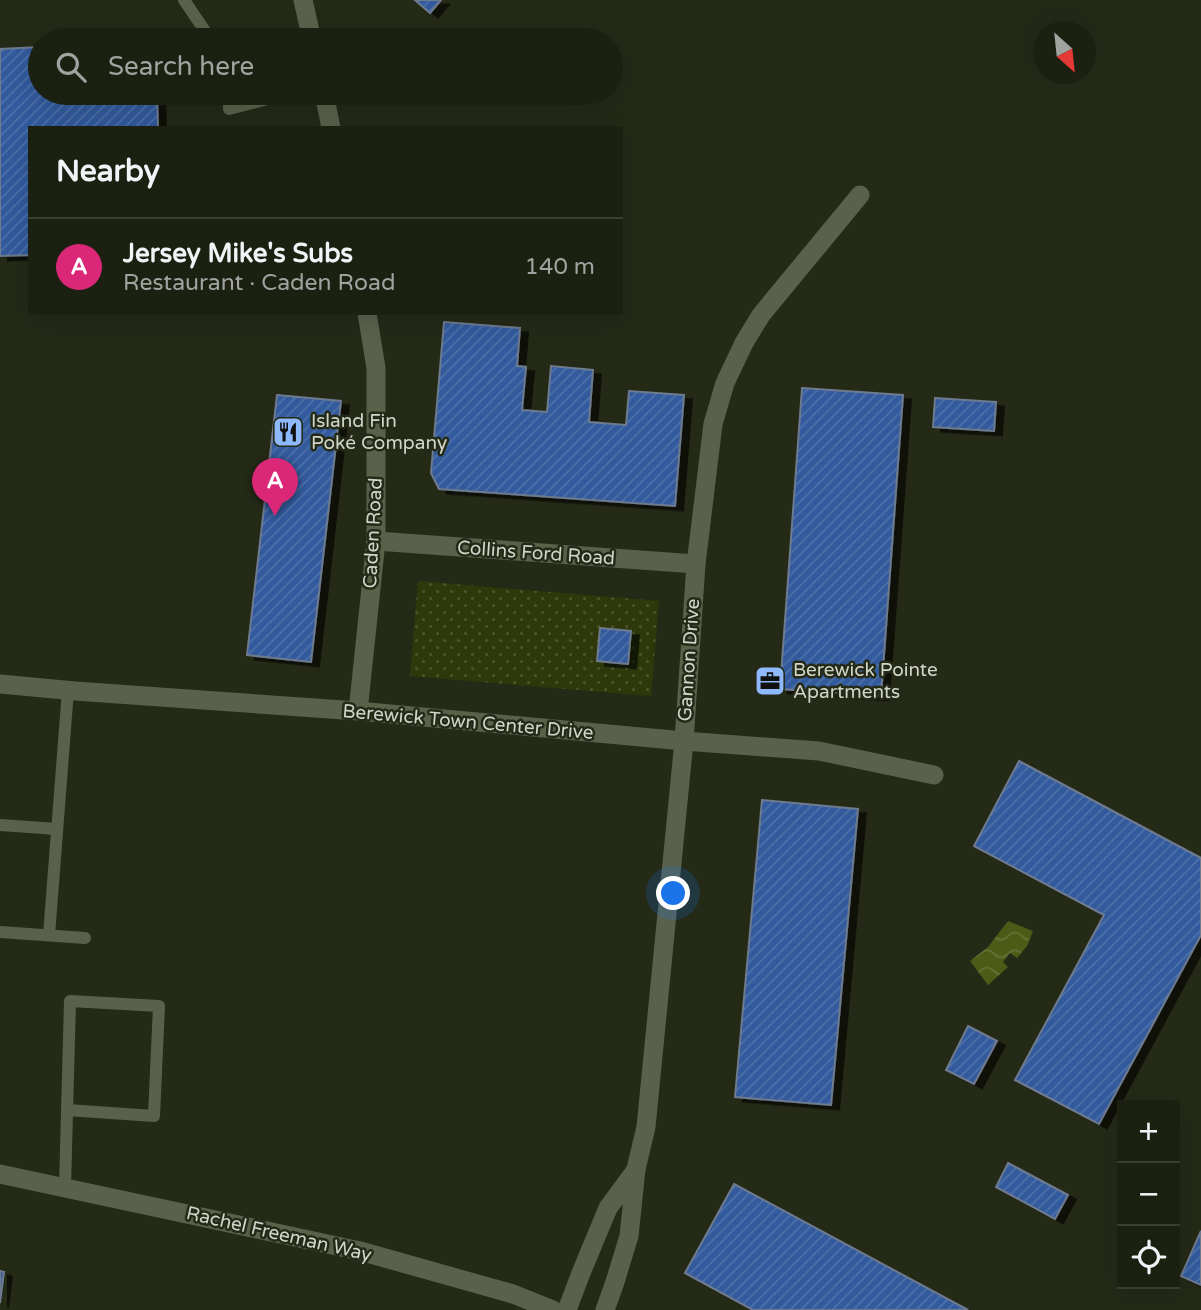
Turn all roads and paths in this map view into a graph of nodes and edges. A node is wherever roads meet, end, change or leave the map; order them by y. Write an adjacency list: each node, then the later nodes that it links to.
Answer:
1 (184, 0): 3 (lane)
2 (303, 0): 4 (street)
3 (203, 28)
4 (309, 28)
5 (229, 105): 6 (lane)
6 (244, 105)
7 (326, 105): 8 (street)
8 (331, 126)
9 (860, 195): 12 (street, Gannon Drive)
10 (367, 315): 11 (street, Caden Road)
11 (376, 541): 12 (street, Collins Ford Road); 15 (street, Caden Road)
12 (696, 564): 16 (street, Gannon Drive)
13 (0, 684): 14 (street, Berewick Town Center Drive)
14 (68, 690): 15 (street, Berewick Town Center Drive); 19 (lane)
15 (358, 711): 16 (street, Berewick Town Center Drive)
16 (684, 741): 17 (street, Berewick Town Center Drive); 24 (street, Gannon Drive)
17 (934, 775)
18 (0, 825): 19 (lane)
19 (57, 829): 21 (lane)
20 (0, 932): 21 (lane)
21 (49, 935): 22 (lane)
22 (85, 937)
23 (67, 1110): 23 (lane); 26 (lane)
24 (636, 1169): 28 (street, Gannon Drive); 29 (street, Gannon Drive)
25 (0, 1174): 26 (street, Rachel Freeman Way)
26 (65, 1187): 27 (street, Rachel Freeman Way)
27 (554, 1310)
28 (567, 1310)
29 (605, 1310)

